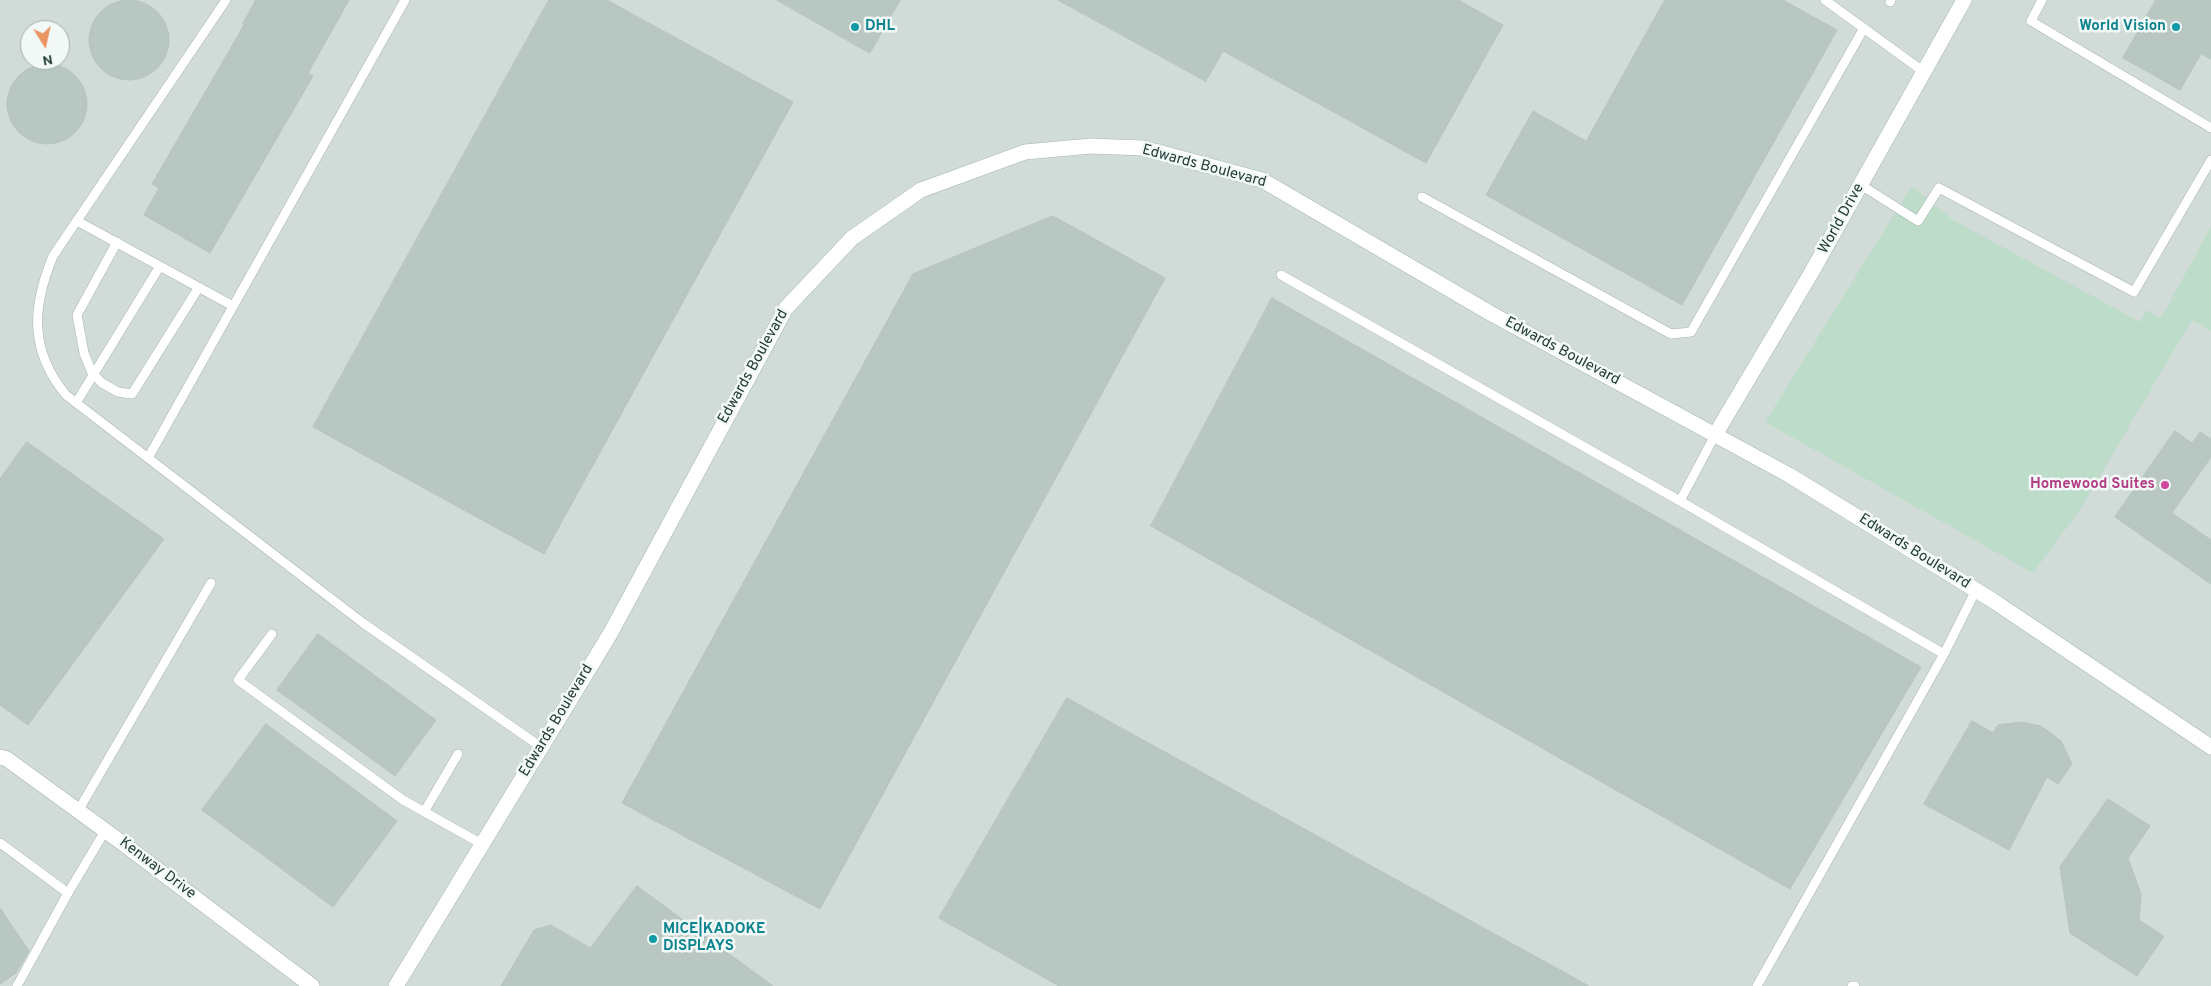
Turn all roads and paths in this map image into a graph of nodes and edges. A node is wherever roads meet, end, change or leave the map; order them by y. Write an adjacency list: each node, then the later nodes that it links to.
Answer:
1 (226, 0): 12 (lane)
2 (405, 0): 17 (lane)
3 (1825, 0): 6 (lane)
4 (1964, 0): 7 (street, World Drive)
5 (2042, 0): 8 (lane)
6 (1864, 28): 7 (lane); 11 (lane)
7 (1924, 72): 10 (street, World Drive)
8 (2211, 128)
9 (2211, 160): 10 (lane)
10 (1861, 185): 20 (street, World Drive)
11 (1422, 197)
12 (77, 220): 13 (lane); 19 (lane)
13 (116, 242): 14 (lane); 18 (lane)
14 (160, 266): 16 (lane); 18 (lane)
15 (1281, 275): 22 (lane)
16 (198, 287): 17 (lane); 18 (lane)
17 (233, 306): 21 (lane)
18 (92, 373): 19 (lane)
19 (76, 403): 21 (lane)
20 (1715, 435): 22 (lane); 24 (street, Edwards Boulevard); 27 (street, Edwards Boulevard)
21 (148, 458): 27 (lane)
22 (1680, 501): 26 (lane)
23 (211, 583): 31 (lane)
24 (1976, 590): 26 (lane); 28 (street, Edwards Boulevard)
25 (272, 634): 32 (lane)
26 (1944, 654): 40 (lane)
27 (541, 747): 35 (street, Edwards Boulevard)
28 (2211, 747)
29 (458, 754): 32 (lane)
30 (0, 756): 31 (street, Kenway Drive)
31 (78, 811): 33 (street, Kenway Drive)
32 (424, 812): 35 (lane)
33 (105, 831): 36 (lane); 38 (street, Kenway Drive)
34 (0, 843): 36 (lane)
35 (482, 844): 39 (street, Edwards Boulevard)
36 (68, 893): 37 (lane)
37 (17, 986)
38 (312, 986)
39 (396, 986)
40 (1757, 986)

